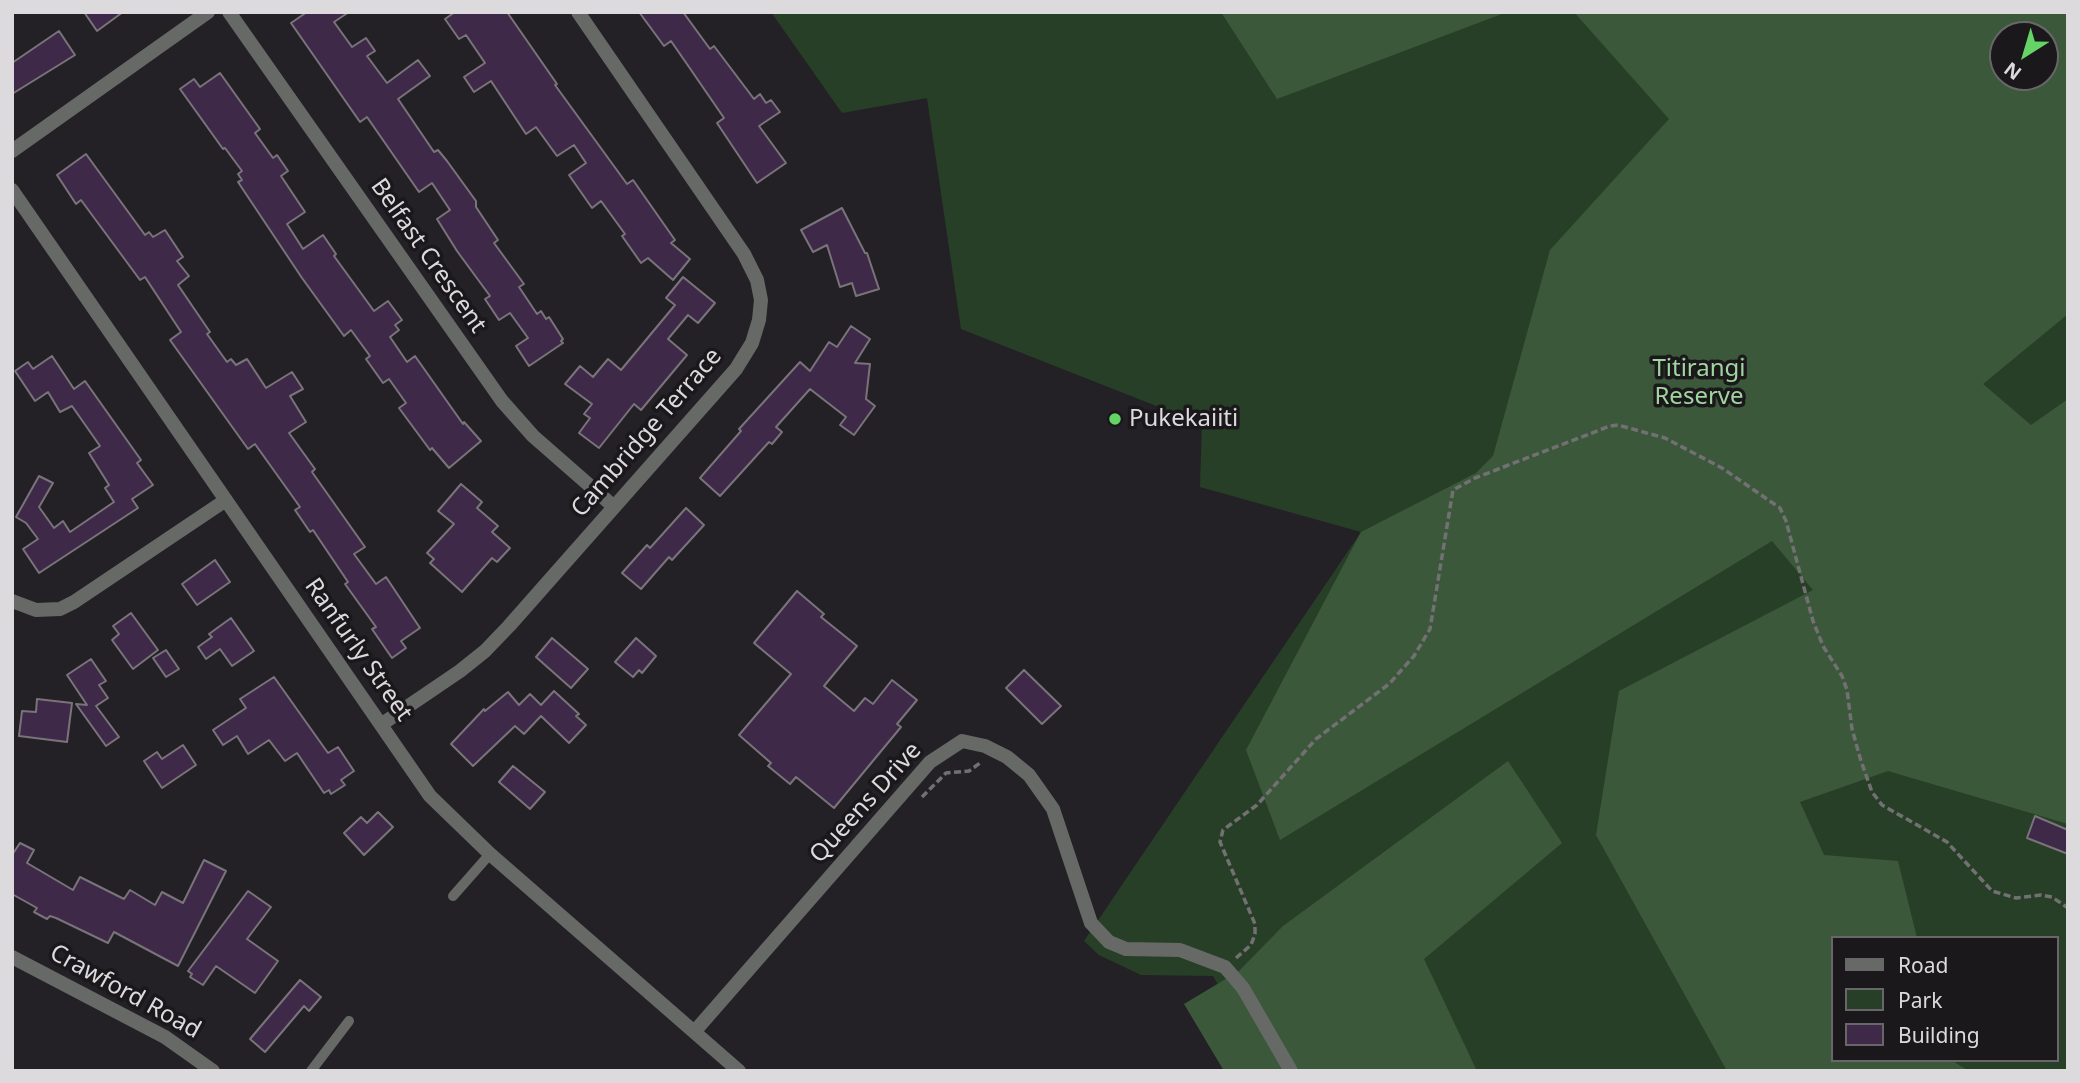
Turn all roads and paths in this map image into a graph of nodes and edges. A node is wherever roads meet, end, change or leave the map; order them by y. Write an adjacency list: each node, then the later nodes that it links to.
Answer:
1 (208, 12): 4 (street)
2 (229, 12): 7 (street, Belfast Crescent)
3 (578, 12): 7 (street, Cambridge Terrace)
4 (12, 151)
5 (12, 190): 6 (street, Ranfurly Street)
6 (226, 500): 8 (street); 9 (street, Ranfurly Street)
7 (613, 506): 9 (street, Cambridge Terrace)
8 (12, 601)
9 (382, 724): 12 (street, Ranfurly Street)
10 (984, 758): 11 (path)
11 (920, 795)
12 (490, 854): 13 (lane); 18 (street, Ranfurly Street)
13 (453, 897)
14 (2068, 908): 16 (path)
15 (12, 957): 19 (street, Crawford Road)
16 (1225, 967): 18 (street, Queens Drive); 22 (street)
17 (349, 1021): 20 (lane)
18 (695, 1031): 21 (street, Ranfurly Street)
19 (213, 1071)
20 (311, 1071)
21 (740, 1071)
22 (1291, 1071)

